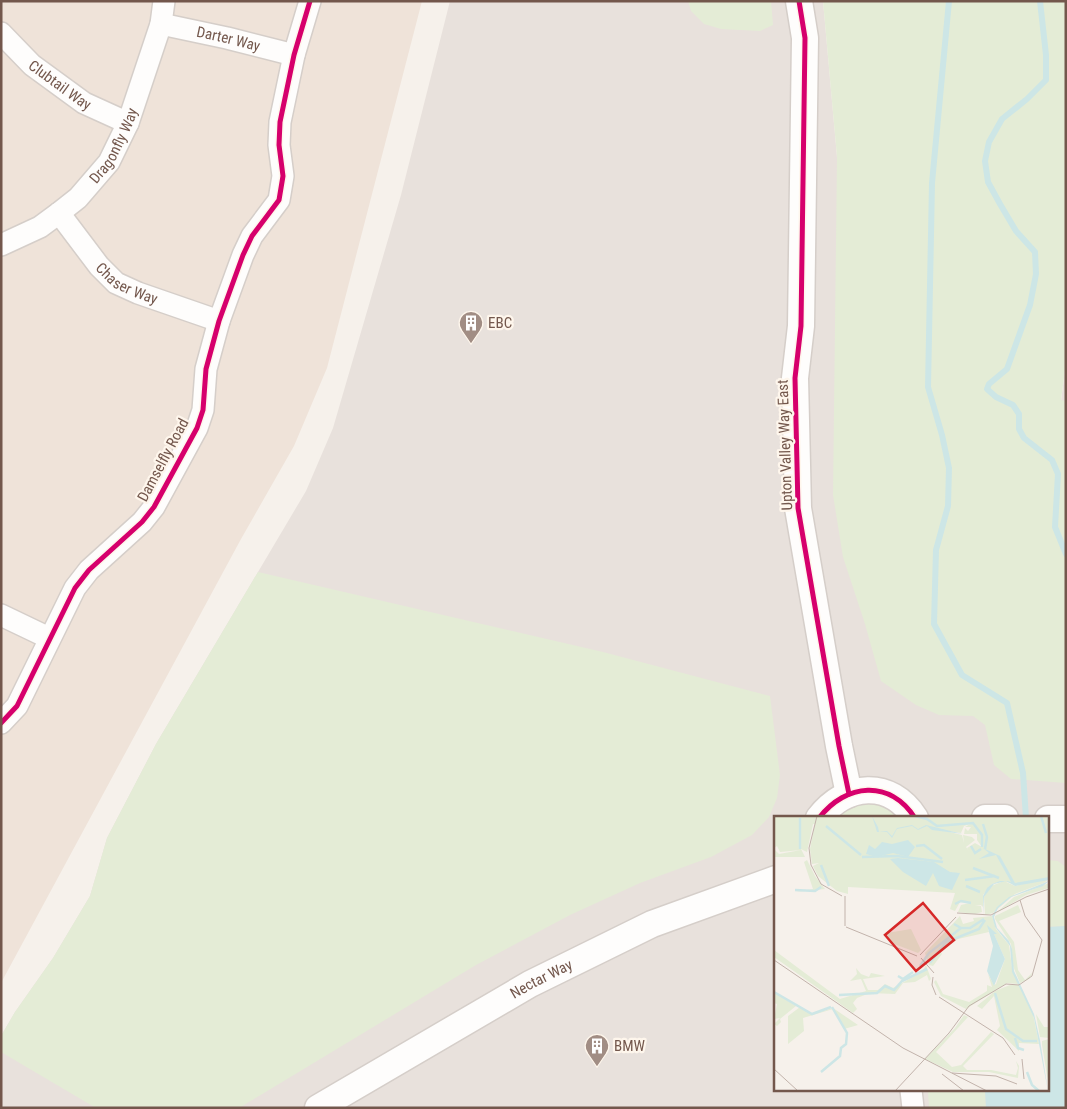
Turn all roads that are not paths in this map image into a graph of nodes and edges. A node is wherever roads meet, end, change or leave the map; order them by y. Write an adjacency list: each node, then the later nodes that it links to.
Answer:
1 (164, 1): 4 (street, Dragonfly Way)
2 (310, 1): 6 (street, Damselfly Road)
3 (799, 1): 14 (street, Upton Valley Way East)
4 (162, 24): 6 (street, Darter Way); 7 (street, Dragonfly Way)
5 (1, 33): 7 (street, Clubtail Way)
6 (294, 55): 10 (street, Damselfly Road)
7 (128, 124): 8 (street, Dragonfly Way)
8 (59, 213): 9 (street, Dragonfly Way); 10 (street, Chaser Way)
9 (1, 245)
10 (219, 321): 12 (street, Damselfly Road)
11 (1, 615): 12 (street)
12 (49, 638): 13 (street, Damselfly Road)
13 (1, 723)
14 (849, 794): 15 (street); 16 (street)
15 (820, 816)
16 (914, 816)
17 (1050, 819): 18 (street)
18 (1066, 819)
19 (774, 880): 21 (street, Nectar Way)
20 (911, 1092): 22 (street)
21 (318, 1108)
22 (912, 1108)

